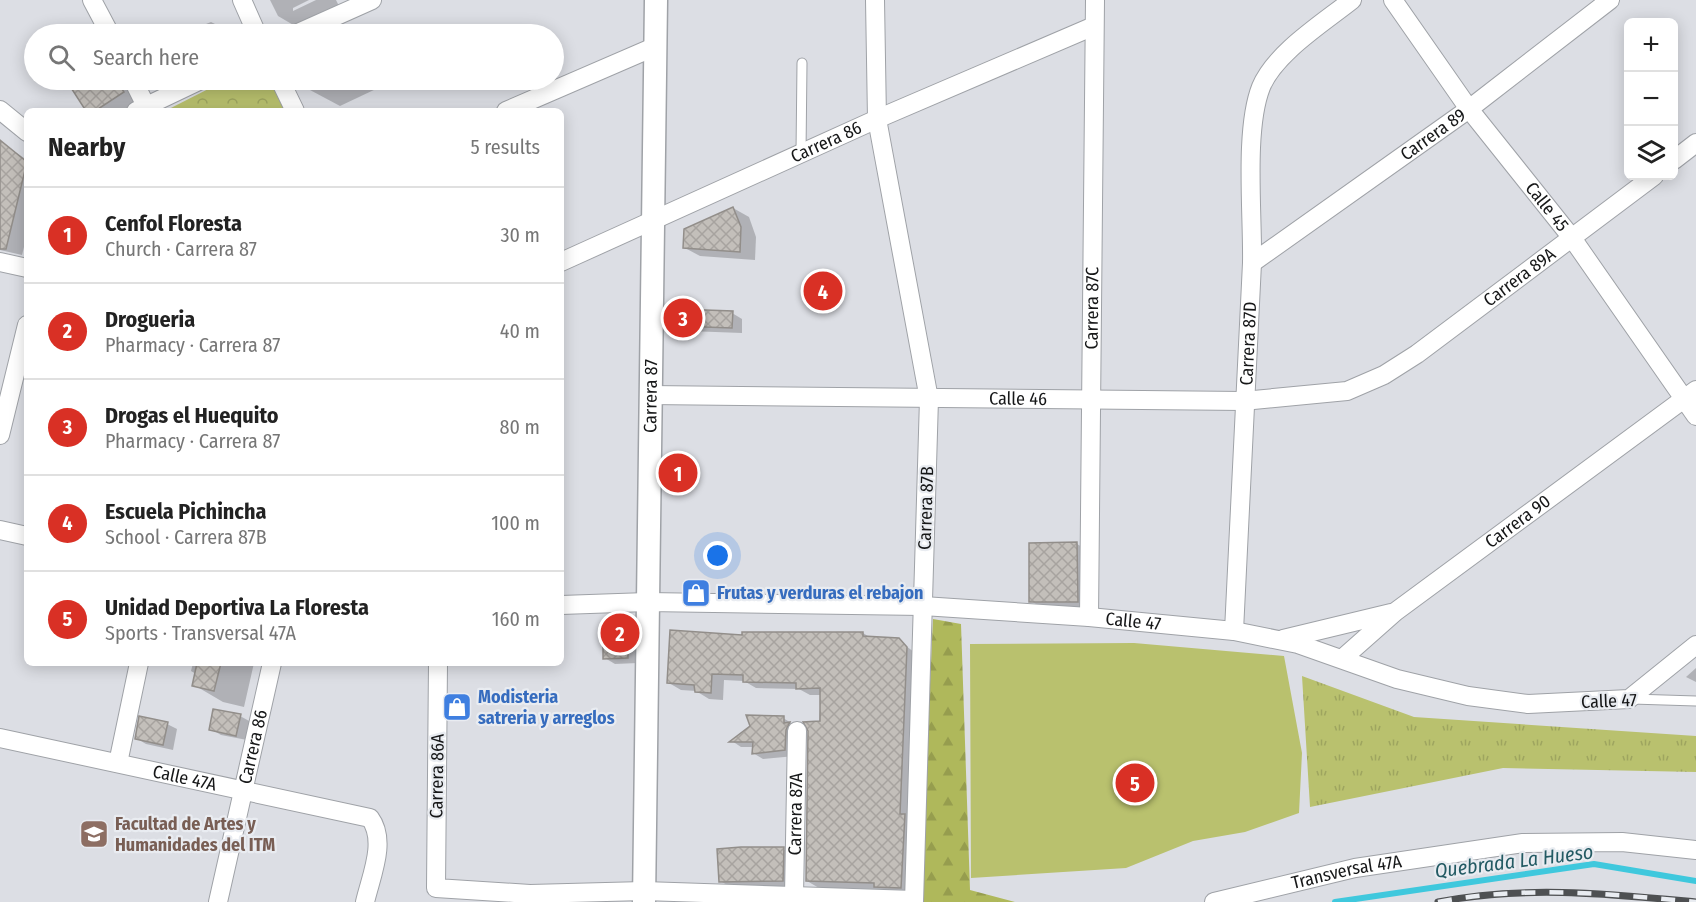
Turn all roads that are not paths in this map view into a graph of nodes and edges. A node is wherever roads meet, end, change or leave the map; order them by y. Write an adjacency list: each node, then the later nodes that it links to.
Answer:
1 (92, 0): 10 (street)
2 (242, 0): 11 (street)
3 (372, 0): 12 (street)
4 (656, 0): 14 (street, Carrera 87)
5 (875, 0): 26 (street, Carrera 87B)
6 (1095, 0): 13 (street, Carrera 87C)
7 (1352, 0): 36 (street, Carrera 87D)
8 (1393, 0): 24 (street, Calle 45)
9 (1610, 0): 24 (street, Carrera 89)
10 (105, 24)
11 (253, 24)
12 (318, 24)
13 (1094, 26): 26 (street, Carrera 86); 42 (street, Carrera 87C)
14 (654, 47): 16 (street); 32 (street, Carrera 87)
15 (802, 63): 29 (lane)
16 (564, 86)
17 (136, 90): 21 (street)
18 (180, 90): 21 (street)
19 (285, 90): 22 (street)
20 (555, 90): 23 (street)
21 (141, 108)
22 (294, 108)
23 (514, 108)
24 (1469, 109): 33 (street, Calle 45); 36 (street, Carrera 89)
25 (0, 110): 27 (street)
26 (878, 119): 29 (street, Carrera 86); 43 (street, Carrera 87B)
27 (24, 130)
28 (1696, 143): 30 (street)
29 (801, 153): 32 (street, Carrera 86)
30 (1678, 157)
31 (1649, 180): 33 (street, Carrera 89A)
32 (654, 219): 34 (street, Carrera 86); 40 (street, Carrera 87)
33 (1572, 238): 39 (street, Carrera 89A); 41 (street, Calle 45)
34 (564, 261)
35 (0, 262): 37 (street)
36 (1252, 262): 44 (street, Carrera 87D)
37 (24, 267)
38 (24, 337): 46 (street)
39 (1384, 375): 44 (street, Calle 46)
40 (649, 395): 43 (street, Calle 46); 49 (street, Carrera 87)
41 (1690, 395): 45 (street, Calle 45); 52 (street, Carrera 90)
42 (1094, 397): 43 (street, Calle 46); 44 (street, Calle 46); 53 (street, Carrera 87C)
43 (929, 399): 51 (street, Carrera 87B)
44 (1244, 400): 54 (street, Carrera 87D)
45 (1696, 416)
46 (0, 435)
47 (0, 530): 48 (street)
48 (24, 536)
49 (647, 602): 50 (street, Calle 47); 51 (street, Calle 47); 69 (street, Carrera 87)
50 (564, 605)
51 (923, 606): 53 (street, Calle 47); 71 (street, Carrera 87B)
52 (1395, 612): 55 (street); 57 (street, Carrera 90)
53 (1089, 617): 54 (street, Calle 47)
54 (1234, 630): 55 (street, Calle 47)
55 (1282, 639): 57 (street, Calle 47)
56 (1696, 645): 61 (street)
57 (1343, 658): 61 (street, Calle 47)
58 (138, 666): 65 (street)
59 (271, 666): 66 (street, Carrera 86)
60 (438, 666): 70 (street, Carrera 86A)
61 (1629, 699): 62 (lane, Calle 47)
62 (1696, 701)
63 (797, 731): 68 (street, Carrera 87A)
64 (0, 738): 65 (street, Calle 47A)
65 (118, 763): 66 (street, Calle 47A)
66 (245, 790): 72 (street, Carrera 86); 73 (street, Calle 47A)
67 (1696, 850): 74 (street, Transversal 47A)
68 (794, 896): 69 (street); 71 (street)
69 (644, 897): 70 (street)
70 (529, 898)
71 (914, 901)
72 (218, 902)
73 (365, 902)
74 (1214, 902)

